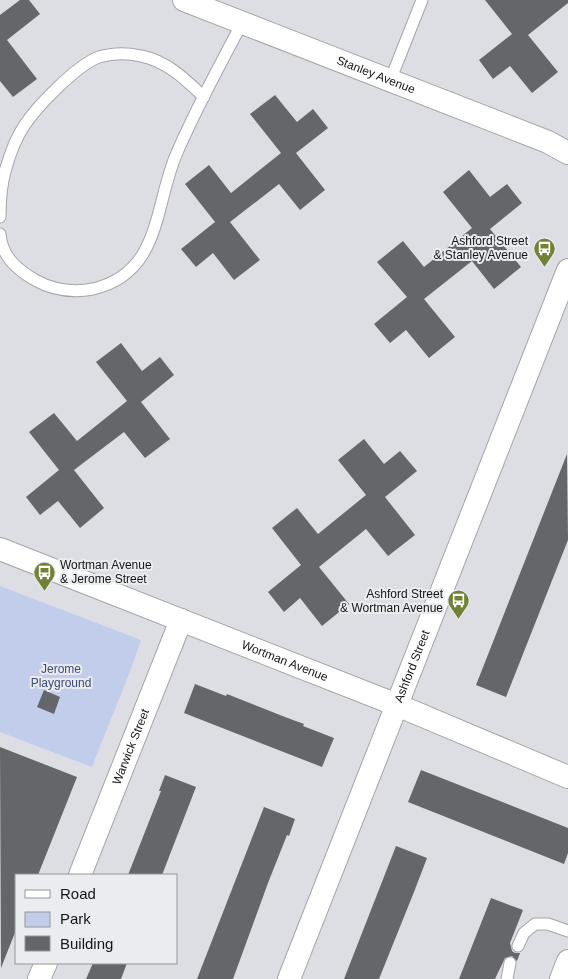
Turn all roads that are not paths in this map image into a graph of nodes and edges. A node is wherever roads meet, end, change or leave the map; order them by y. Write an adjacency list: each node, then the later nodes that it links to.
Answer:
1 (184, 0): 3 (street, Stanley Avenue)
2 (422, 0): 4 (lane)
3 (242, 23): 4 (street, Stanley Avenue); 5 (lane)
4 (390, 81): 6 (street, Stanley Avenue)
5 (204, 97): 7 (lane); 9 (lane)
6 (568, 153)
7 (0, 190): 8 (lane)
8 (0, 217)
9 (0, 234)
10 (568, 270): 13 (street, Ashford Street)
11 (0, 549): 12 (street, Wortman Avenue)
12 (181, 620): 13 (street, Wortman Avenue); 15 (street, Warwick Street)
13 (397, 705): 14 (street, Wortman Avenue); 22 (street, Ashford Street)
14 (568, 777)
15 (80, 874)
16 (568, 931): 17 (lane)
17 (518, 946)
18 (568, 961): 24 (street)
19 (46, 964): 21 (street)
20 (510, 964): 23 (lane)
21 (39, 979)
22 (290, 979)
23 (507, 979)
24 (561, 979)

